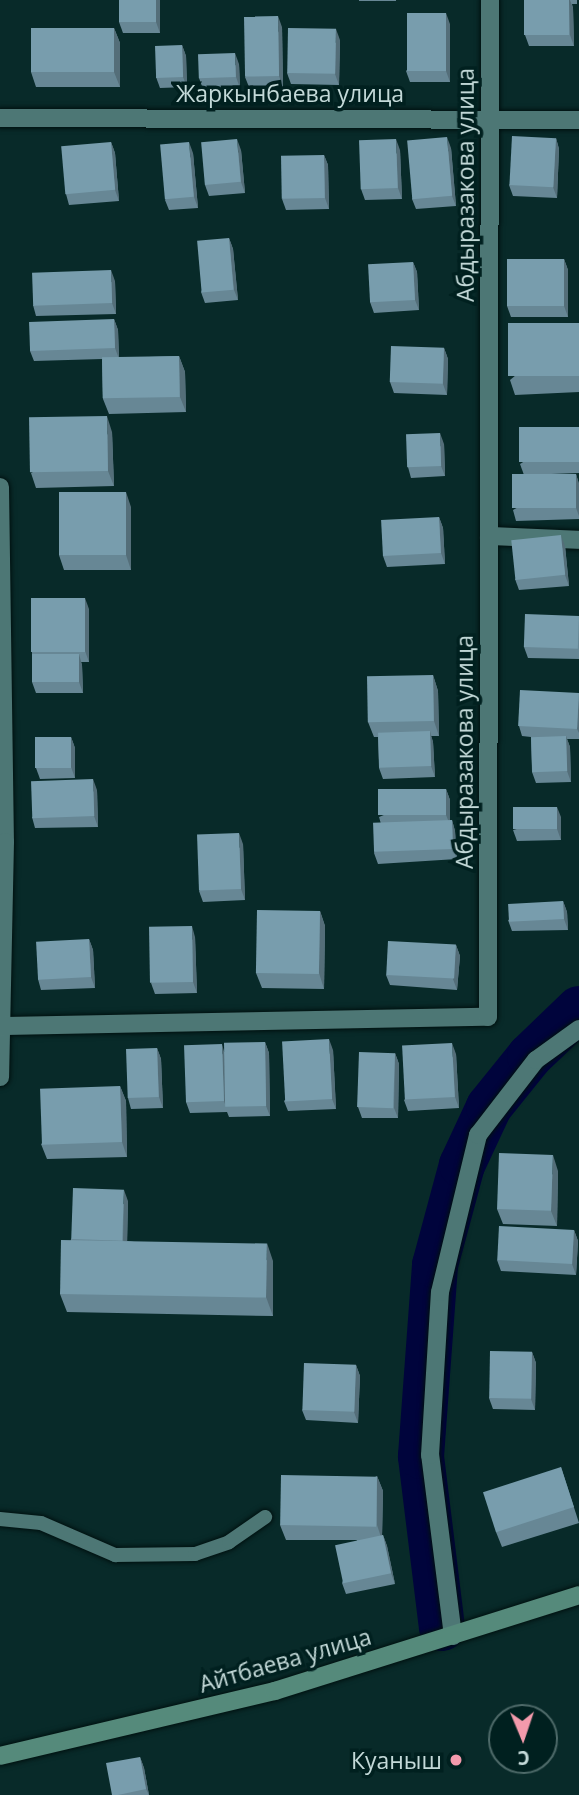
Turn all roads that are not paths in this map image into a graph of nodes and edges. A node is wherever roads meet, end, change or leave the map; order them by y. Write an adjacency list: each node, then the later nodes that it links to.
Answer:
1 (490, 0): 3 (street, Абдыразакова улица)
2 (0, 118): 3 (street, Жаркынбаева улица)
3 (489, 118): 4 (street, Жаркынбаева улица); 6 (street, Абдыразакова улица)
4 (579, 120)
5 (0, 487): 8 (street)
6 (489, 536): 7 (street); 8 (street, Абдыразакова улица)
7 (579, 540)
8 (1, 1027): 10 (street)
9 (579, 1029): 14 (street)
10 (0, 1077)
11 (265, 1517): 12 (lane)
12 (0, 1519)
13 (579, 1595): 14 (street, Айтбаева улица)
14 (453, 1636): 15 (street, Айтбаева улица)
15 (0, 1756)

